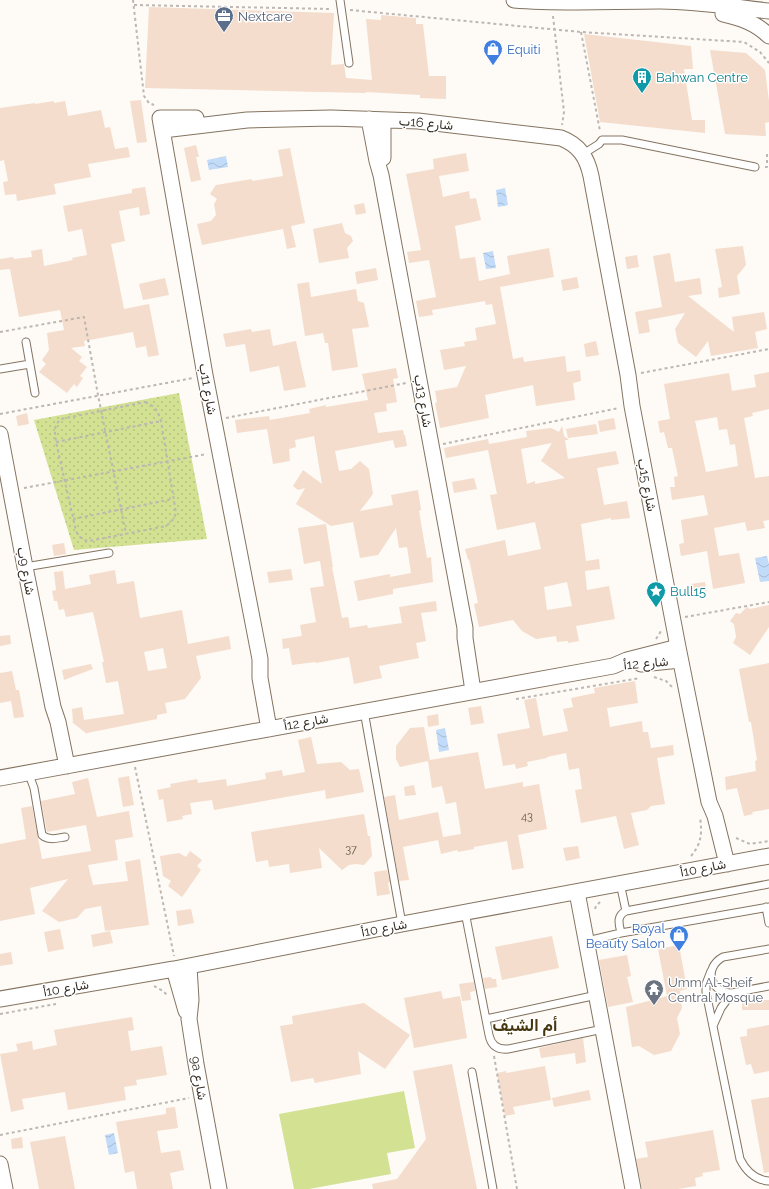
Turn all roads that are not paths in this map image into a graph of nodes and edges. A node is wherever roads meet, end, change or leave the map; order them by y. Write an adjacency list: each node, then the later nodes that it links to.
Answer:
1 (340, 0): 6 (lane)
2 (514, 0): 3 (street)
3 (677, 2): 4 (street); 5 (street)
4 (769, 11)
5 (769, 36)
6 (349, 63)
7 (376, 120): 8 (street, شارع 16ب); 9 (street, شارع 16ب); 20 (street, شارع 13ب)
8 (161, 124): 22 (street, شارع 11ب)
9 (583, 154): 10 (lane); 11 (street, شارع 16ب)
10 (755, 167)
11 (589, 169): 19 (street, شارع 15ب)
12 (26, 342): 13 (lane)
13 (30, 364): 14 (lane); 15 (lane)
14 (0, 370)
15 (35, 393)
16 (0, 434): 18 (street, شارع 9ب)
17 (109, 553): 18 (lane)
18 (25, 567): 23 (street, شارع 9ب)
19 (679, 654): 20 (street, شارع 12أ); 28 (street, شارع 15ب)
20 (478, 690): 21 (street, شارع 12أ)
21 (364, 711): 22 (street, شارع 12أ); 36 (lane)
22 (274, 728): 23 (street, شارع 12أ)
23 (62, 767): 24 (street, شارع 12أ)
24 (31, 772): 25 (street, شارع 12أ); 26 (lane)
25 (0, 778)
26 (65, 837)
27 (769, 856): 28 (street, شارع 10أ)
28 (722, 865): 29 (street, شارع 10أ)
29 (620, 884): 31 (street, شارع 10أ); 33 (lane)
30 (769, 884): 33 (lane)
31 (577, 892): 34 (street, شارع 10أ); 38 (street)
32 (768, 907): 35 (lane); 37 (lane)
33 (626, 911): 37 (lane)
34 (465, 912): 36 (street, شارع 10أ); 46 (lane)
35 (769, 923)
36 (402, 924): 40 (street, شارع 10أ)
37 (621, 933): 38 (lane)
38 (586, 941): 44 (street)
39 (769, 949): 41 (lane)
40 (180, 968): 45 (street, شارع 10أ); 53 (street, 9a شارع)
41 (711, 971): 43 (lane); 47 (lane)
42 (769, 986): 43 (lane)
43 (732, 993): 47 (lane)
44 (597, 995): 46 (lane); 48 (street)
45 (0, 999)
46 (486, 1019): 48 (lane)
47 (713, 1026): 51 (lane)
48 (603, 1029): 55 (street)
49 (472, 1072): 54 (lane)
50 (0, 1164): 52 (street)
51 (769, 1181)
52 (5, 1189)
53 (219, 1189)
54 (492, 1189)
55 (633, 1189)

